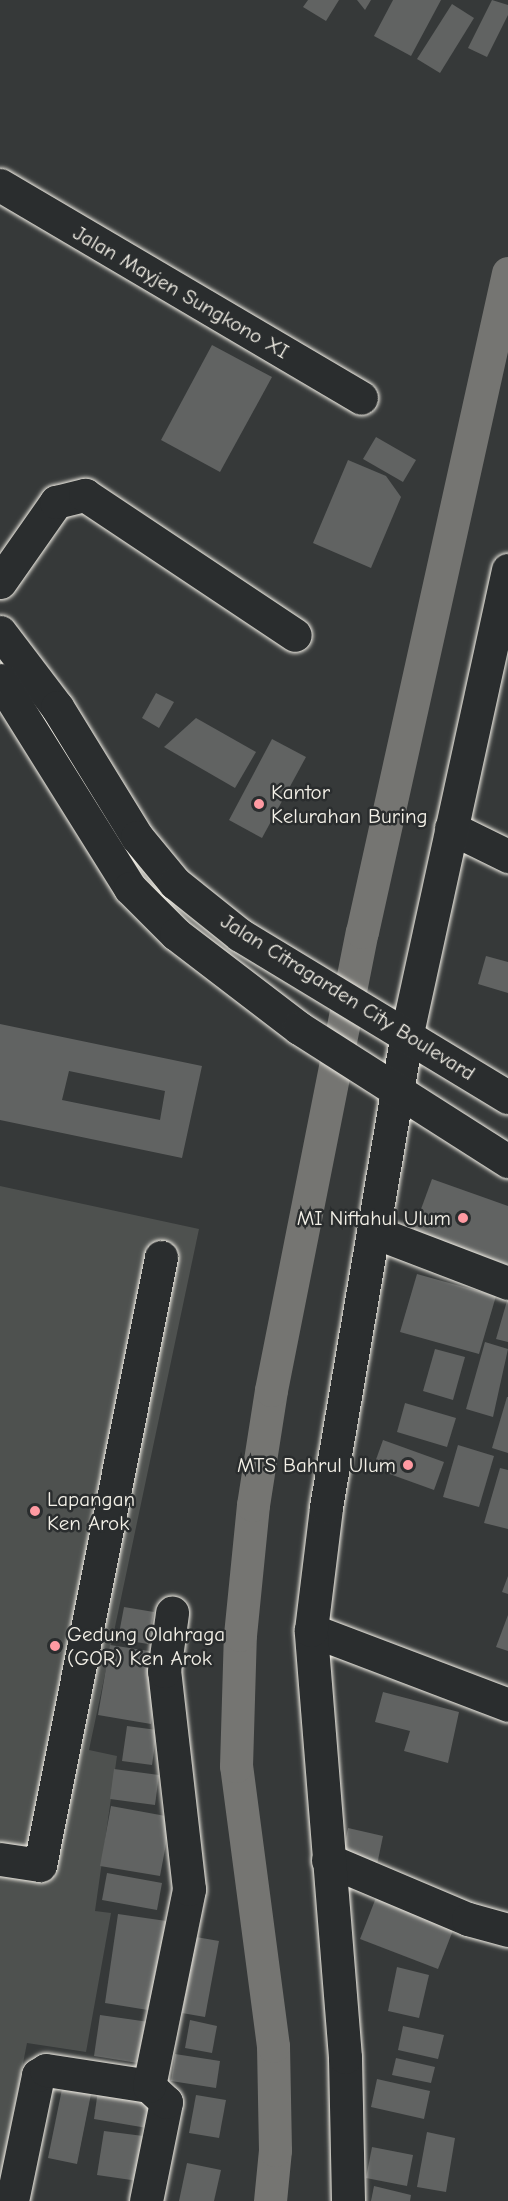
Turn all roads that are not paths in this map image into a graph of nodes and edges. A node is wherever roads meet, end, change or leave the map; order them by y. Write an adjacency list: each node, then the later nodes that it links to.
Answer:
1 (0, 185): 2 (street, Jalan Mayjen Sungkono XI)
2 (362, 398)
3 (508, 570): 8 (street)
4 (0, 582): 6 (street)
5 (0, 632): 10 (street, Jalan Citragarden City Boulevard)
6 (295, 635)
7 (0, 680): 11 (street, Jalan Citragarden City Boulevard)
8 (451, 828): 9 (street); 10 (street)
9 (508, 855)
10 (398, 1029): 11 (street); 12 (street, Jalan Citragarden City Boulevard)
11 (386, 1085): 13 (street, Jalan Citragarden City Boulevard); 14 (street)
12 (508, 1096)
13 (508, 1161)
14 (377, 1233): 16 (street); 18 (street)
15 (161, 1257): 20 (street)
16 (508, 1283)
17 (172, 1613): 23 (street)
18 (311, 1630): 19 (street); 21 (street)
19 (508, 1704)
20 (0, 1859)
21 (328, 1860): 22 (street); 26 (street)
22 (508, 1929)
23 (149, 2086): 24 (street); 25 (street)
24 (12, 2201)
25 (146, 2201)
26 (348, 2201)

